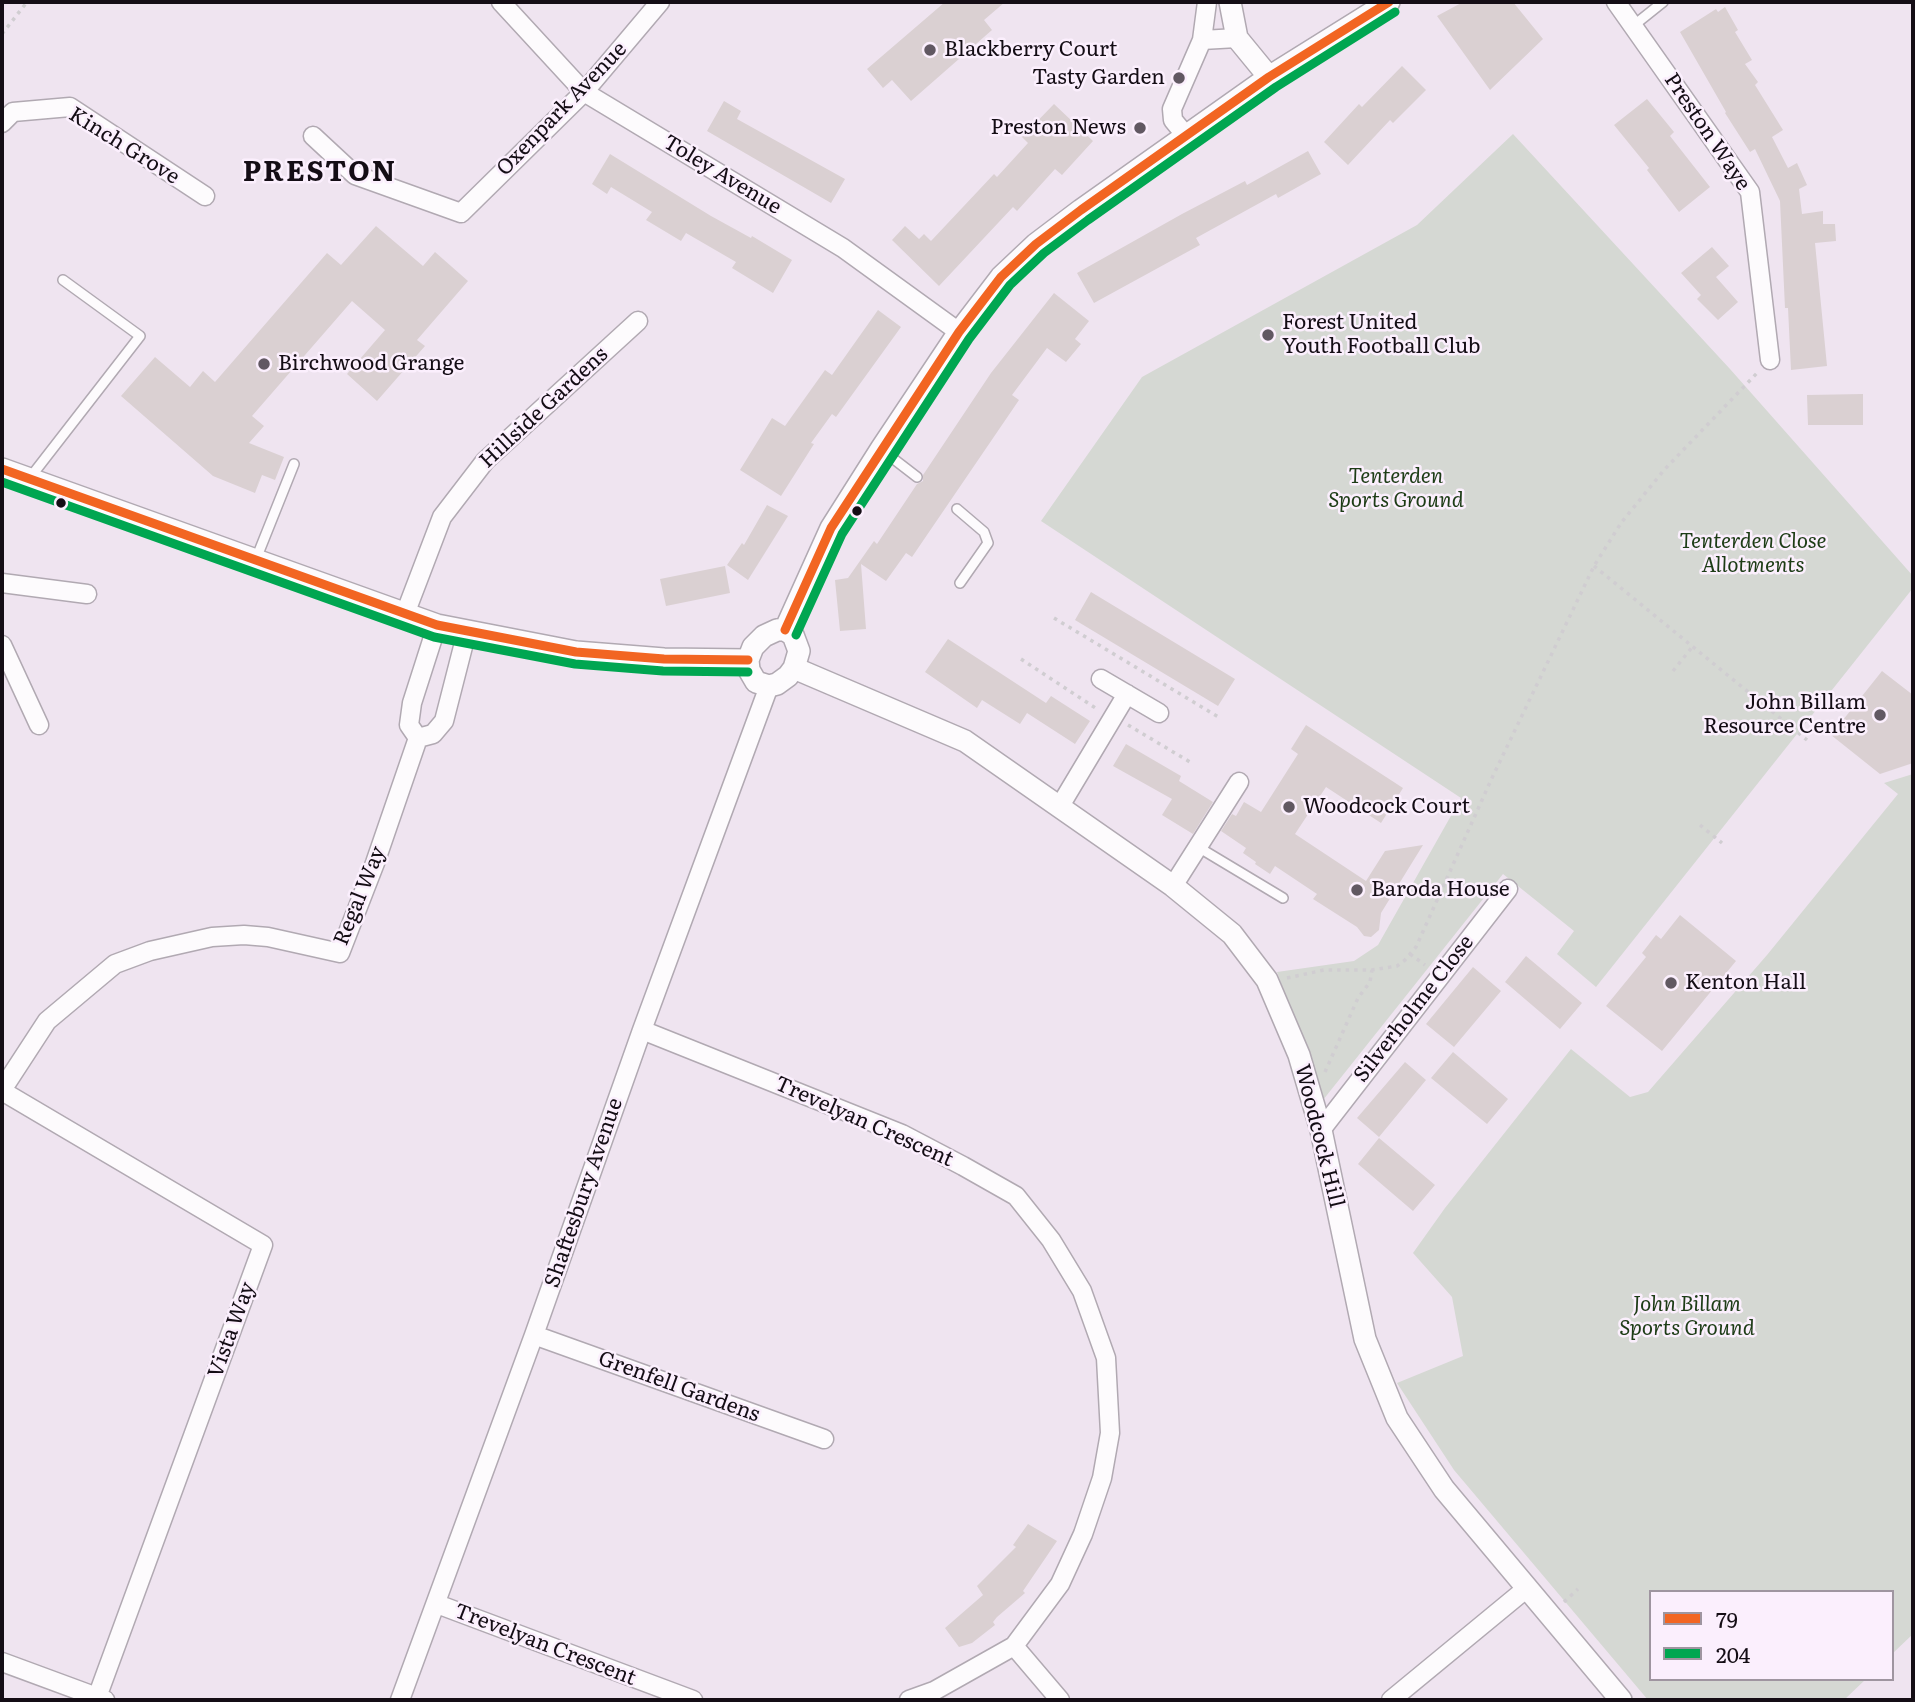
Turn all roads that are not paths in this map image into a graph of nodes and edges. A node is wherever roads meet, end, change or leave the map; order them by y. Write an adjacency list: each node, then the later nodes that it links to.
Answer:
1 (501, 2): 12 (street, Toley Avenue)
2 (660, 2): 12 (street, Oxenpark Avenue)
3 (1207, 2): 10 (street)
4 (1230, 2): 9 (street)
5 (1389, 2): 11 (street)
6 (1616, 2): 8 (street, Preston Waye)
7 (1663, 2): 8 (lane)
8 (1633, 26): 20 (street, Preston Waye)
9 (1237, 38): 10 (street); 11 (street)
10 (1202, 40): 15 (street)
11 (1269, 77): 15 (street)
12 (584, 92): 14 (street, Oxenpark Avenue); 19 (street, Toley Avenue)
13 (2, 123): 16 (street, Kinch Grove)
14 (313, 136)
15 (1187, 136): 19 (street)
16 (205, 196)
17 (62, 280): 25 (lane)
18 (638, 321): 31 (street, Hillside Gardens)
19 (959, 332): 21 (street)
20 (1770, 360)
21 (881, 449): 24 (lane); 33 (street)
22 (294, 464): 27 (lane)
23 (2, 469): 25 (street)
24 (917, 477)
25 (28, 480): 27 (street)
26 (957, 509): 29 (lane)
27 (255, 560): 31 (street)
28 (2, 583): 30 (street)
29 (960, 583)
30 (87, 594)
31 (405, 614): 32 (street)
32 (437, 625): 34 (street); 43 (street)
33 (785, 630): 36 (street); 37 (street)
34 (467, 631): 36 (street); 43 (street)
35 (2, 645): 42 (street)
36 (748, 660): 39 (street)
37 (794, 668): 39 (street); 45 (street, Woodcock Hill)
38 (1101, 679): 40 (street)
39 (769, 686): 50 (street, Shaftesbury Avenue)
40 (1126, 694): 41 (street); 45 (street)
41 (1160, 713)
42 (39, 725)
43 (418, 738): 51 (street, Regal Way)
44 (1239, 782): 46 (street)
45 (1060, 806): 47 (street, Woodcock Hill)
46 (1198, 847): 47 (street); 49 (lane)
47 (1173, 886): 52 (street, Woodcock Hill)
48 (1508, 889): 52 (street, Silverholme Close)
49 (1283, 898)
50 (642, 1030): 53 (street, Shaftesbury Avenue); 57 (street, Trevelyan Crescent)
51 (2, 1091): 59 (street, Vista Way)
52 (1321, 1130): 55 (street, Woodcock Hill)
53 (534, 1335): 54 (street, Grenfell Gardens); 56 (street, Shaftesbury Avenue)
54 (824, 1439)
55 (1527, 1588): 64 (street); 65 (street, Woodcock Hill)
56 (437, 1604): 60 (street, Shaftesbury Avenue); 61 (street, Trevelyan Crescent)
57 (1014, 1646): 62 (street, Trevelyan Crescent); 63 (street)
58 (2, 1662): 59 (street)
59 (100, 1699)
60 (400, 1700)
61 (693, 1700)
62 (909, 1700)
63 (1060, 1700)
64 (1391, 1700)
65 (1621, 1700)

